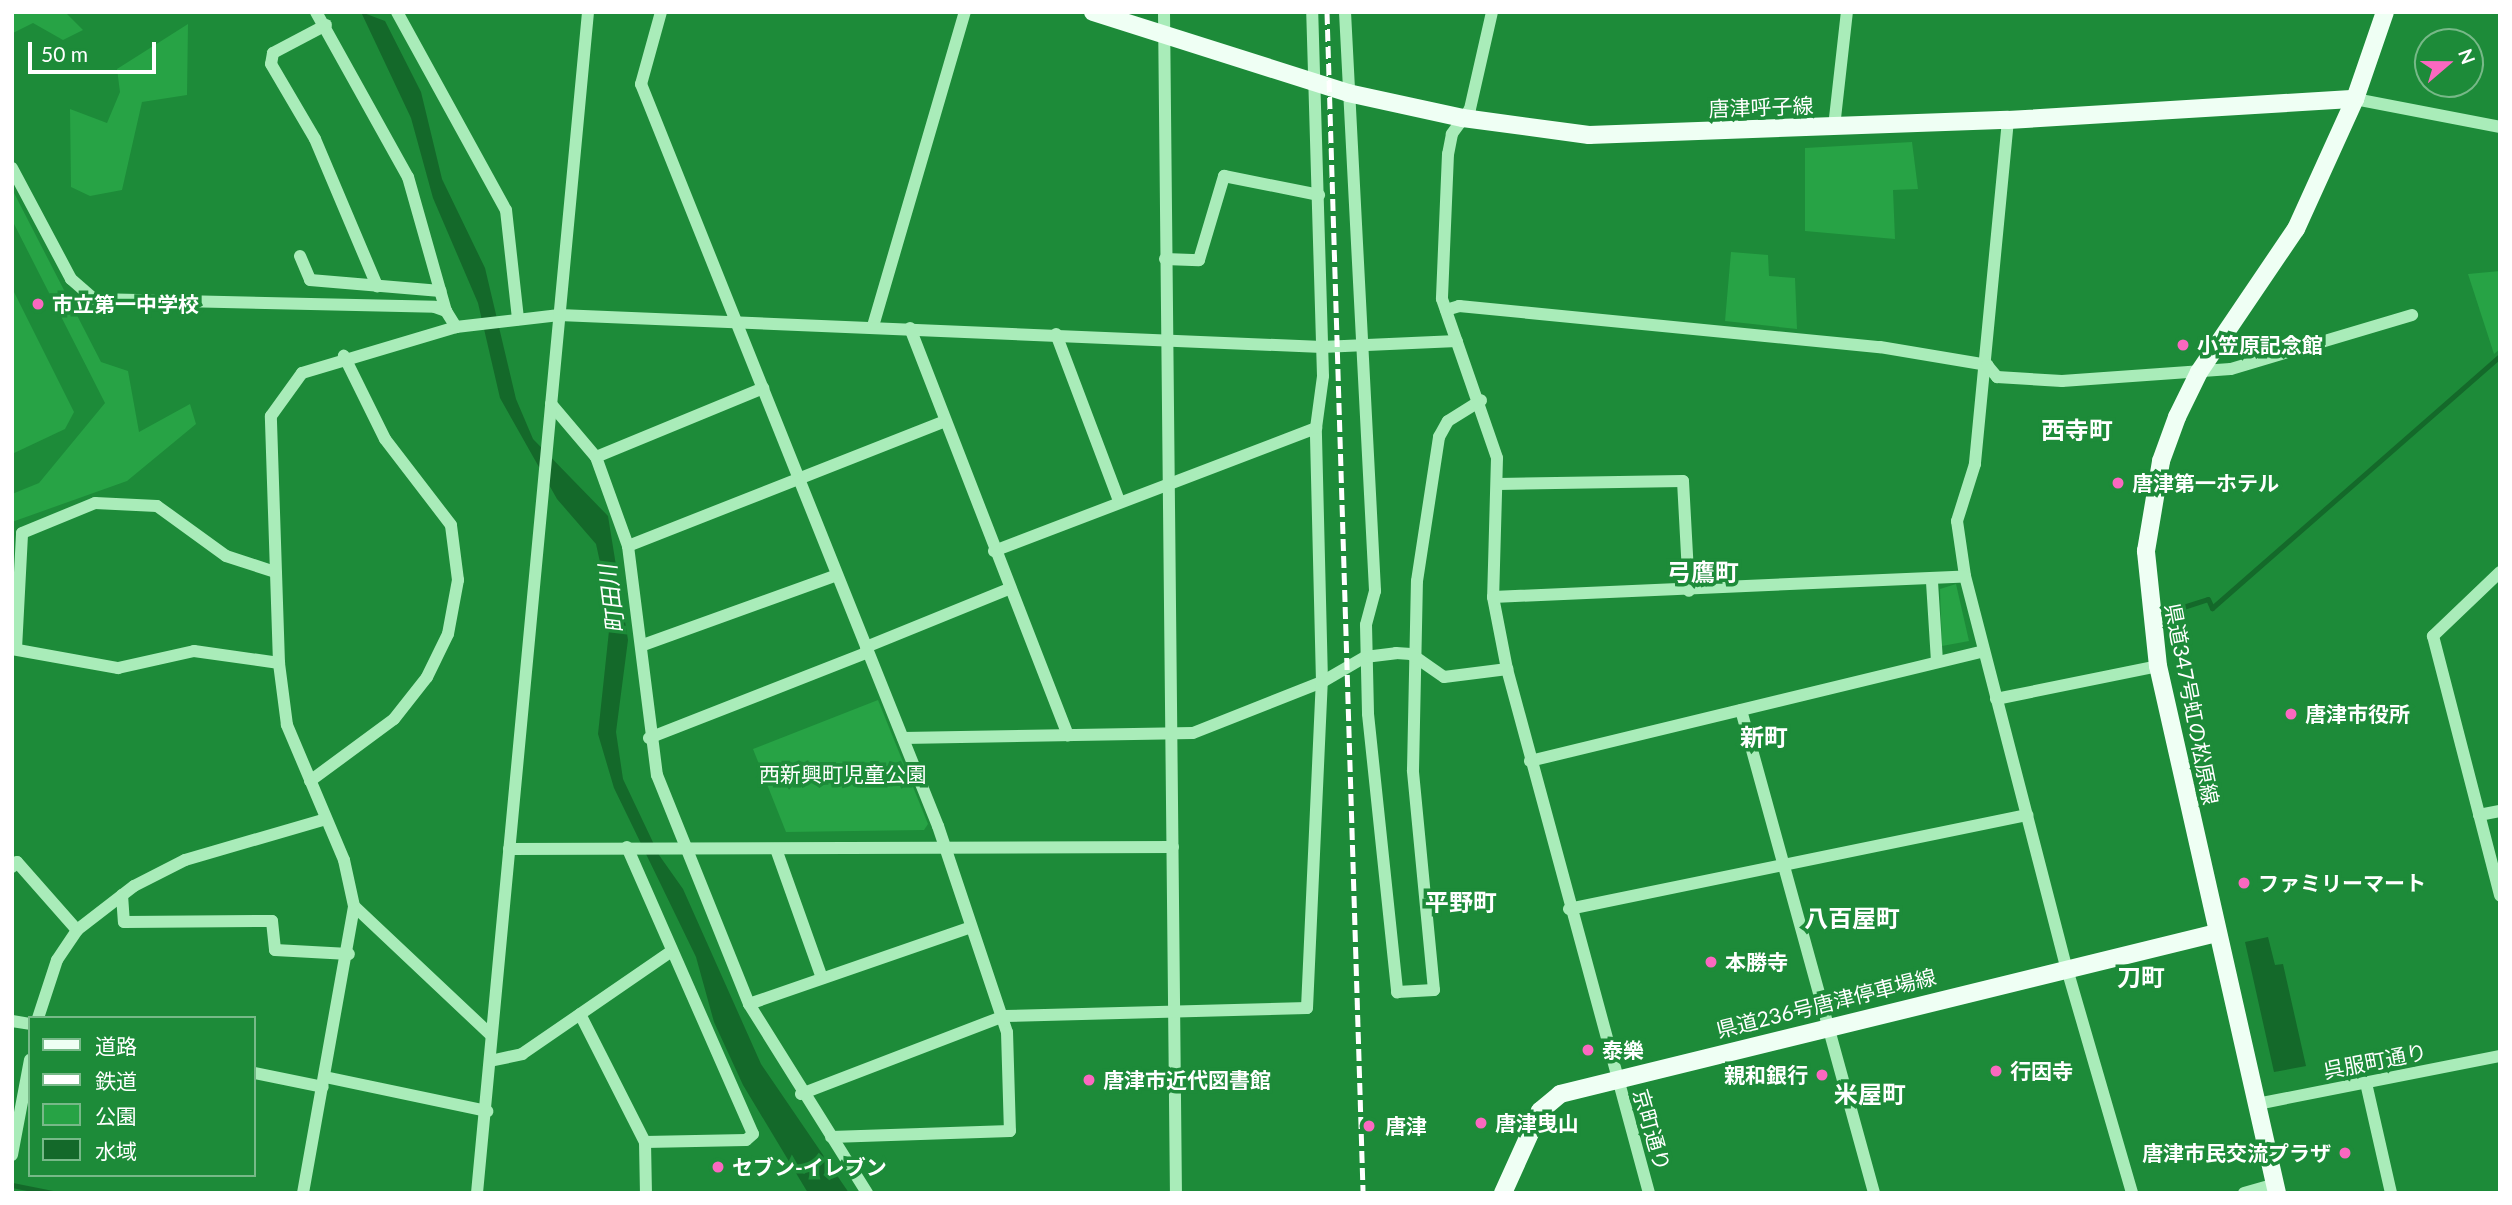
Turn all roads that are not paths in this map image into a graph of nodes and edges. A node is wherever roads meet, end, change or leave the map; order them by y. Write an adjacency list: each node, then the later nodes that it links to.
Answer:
1 (316, 12): 13 (street)
2 (397, 12): 32 (street)
3 (588, 12): 30 (street)
4 (661, 12): 33 (street)
5 (965, 12): 34 (street)
6 (1093, 12): 14 (main road, 唐津呼子線)
7 (1164, 12): 14 (street)
8 (1312, 12): 15 (street)
9 (1345, 12): 16 (street)
10 (1492, 12): 18 (street)
11 (1847, 12): 20 (street)
12 (2385, 12): 17 (main road)
13 (326, 25): 26 (street); 27 (street)
14 (1164, 36): 15 (main road, 唐津呼子線); 25 (street)
15 (1315, 85): 16 (main road, 唐津呼子線); 23 (street)
16 (1348, 93): 18 (main road, 唐津呼子線); 41 (street)
17 (2356, 99): 19 (main road, 唐津呼子線); 21 (street); 44 (main road, 県道347号虹の松原線)
18 (1463, 118): 20 (main road, 唐津呼子線); 28 (street)
19 (2008, 120): 20 (main road, 唐津呼子線); 43 (street)
20 (1833, 127)
21 (2500, 127)
22 (12, 168): 29 (street)
23 (1319, 195): 25 (street); 40 (street)
24 (300, 256): 26 (street)
25 (1165, 259): 38 (street)
26 (377, 286): 27 (street)
27 (441, 291): 29 (street)
28 (1446, 310): 39 (street, 京町通り); 43 (street)
29 (446, 311): 35 (street)
30 (559, 315): 32 (street); 33 (street); 47 (street)
31 (2412, 315): 44 (street)
32 (518, 319): 35 (street)
33 (736, 321): 34 (street); 45 (street)
34 (873, 326): 36 (street)
35 (456, 327): 42 (street)
36 (910, 328): 37 (street); 48 (street)
37 (1056, 334): 38 (street); 54 (street)
38 (1168, 338): 40 (street); 52 (street)
39 (1457, 341): 41 (street); 46 (street, 京町通り)
40 (1322, 347): 41 (street); 49 (street)
41 (1363, 347): 70 (street)
42 (344, 356): 57 (street); 83 (street)
43 (1987, 365): 44 (street); 60 (street)
44 (2199, 372): 73 (main road, 県道347号虹の松原線)
45 (763, 388): 50 (street); 51 (street)
46 (1481, 400): 53 (street, 京町通り); 69 (street)
47 (550, 410): 50 (street); 92 (street)
48 (943, 422): 51 (street); 56 (street)
49 (1316, 428): 52 (street); 75 (street)
50 (596, 457): 55 (street)
51 (799, 480): 55 (street); 59 (street)
52 (1169, 484): 54 (street); 79 (street)
53 (1498, 484): 63 (street); 64 (street, 京町通り)
54 (1119, 501): 56 (street)
55 (628, 546): 65 (street)
56 (994, 551): 62 (street)
57 (275, 572): 66 (street); 72 (street)
58 (2500, 572): 86 (street)
59 (837, 575): 65 (street); 67 (street)
60 (1965, 576): 61 (street); 68 (street)
61 (1932, 582): 63 (street); 71 (street)
62 (1009, 589): 67 (street); 78 (street)
63 (1689, 591): 64 (street)
64 (1493, 597): 74 (street, 京町通り)
65 (643, 645): 80 (street)
66 (14, 649): 72 (street)
67 (867, 650): 80 (street); 81 (street)
68 (1984, 651): 71 (street); 76 (street)
69 (1411, 654): 70 (street); 70 (street); 74 (street)
70 (1365, 657): 75 (street)
71 (1937, 662): 77 (street)
72 (279, 663): 83 (street)
73 (2158, 666): 76 (street); 102 (main road, 県道347号虹の松原線)
74 (1507, 669): 82 (street, 京町通り)
75 (1322, 682): 79 (street); 108 (street)
76 (1996, 699): 85 (street)
77 (1741, 710): 82 (street); 94 (street)
78 (1068, 735): 79 (street); 81 (street)
79 (1172, 736): 90 (street)
80 (649, 738): 91 (street)
81 (902, 738): 88 (street)
82 (1530, 761): 99 (street, 京町通り)
83 (310, 781): 87 (street)
84 (2500, 811): 86 (street)
85 (2027, 815): 94 (street); 105 (street)
86 (2479, 816): 97 (street)
87 (326, 819): 96 (street); 98 (street)
88 (942, 846): 90 (street); 93 (street); 100 (street)
89 (627, 847): 91 (street); 92 (street); 103 (street)
90 (1173, 847): 108 (street)
91 (688, 848): 93 (street); 107 (street)
92 (509, 849): 113 (street)
93 (776, 849): 106 (street)
94 (1779, 861): 99 (street); 112 (street)
95 (12, 867): 101 (street)
96 (122, 895): 101 (street); 104 (street)
97 (2500, 896)
98 (354, 906): 104 (street); 113 (street)
99 (1569, 909): 118 (street, 京町通り)
100 (971, 927): 106 (street); 111 (street)
101 (77, 930): 110 (street)
102 (2217, 933): 105 (main road, 県道236号唐津停車場線); 122 (main road, 県道347号虹の松原線)
103 (669, 953): 109 (street); 125 (street)
104 (349, 954): 119 (street)
105 (2067, 969): 112 (main road, 県道236号唐津停車場線); 136 (street)
106 (822, 978): 107 (street)
107 (749, 1004): 121 (street)
108 (1174, 1012): 111 (street); 132 (street)
109 (580, 1014): 115 (street); 125 (street)
110 (39, 1016)
111 (1004, 1016): 121 (street); 124 (street)
112 (1828, 1024): 118 (main road, 県道236号唐津停車場線); 135 (street)
113 (491, 1035): 115 (street)
114 (2500, 1056): 120 (street, 呉服町通り)
115 (490, 1061): 123 (street)
116 (28, 1071): 126 (street)
117 (256, 1073): 119 (street)
118 (1617, 1078): 133 (main road, 県道236号唐津停車場線); 134 (street, 京町通り)
119 (324, 1082): 123 (street); 128 (street)
120 (2366, 1083): 122 (street, 呉服町通り); 138 (street)
121 (801, 1094): 124 (street)
122 (2257, 1104): 127 (main road, 県道347号虹の松原線)
123 (487, 1111): 129 (street)
124 (831, 1137): 131 (street)
125 (645, 1142): 130 (street)
126 (12, 1155)
127 (2276, 1189): 137 (street)
128 (303, 1193)
129 (477, 1193)
130 (646, 1193)
131 (867, 1193)
132 (1176, 1193)
133 (1503, 1193)
134 (1649, 1193)
135 (1874, 1193)
136 (2132, 1193)
137 (2244, 1193)
138 (2390, 1193)

